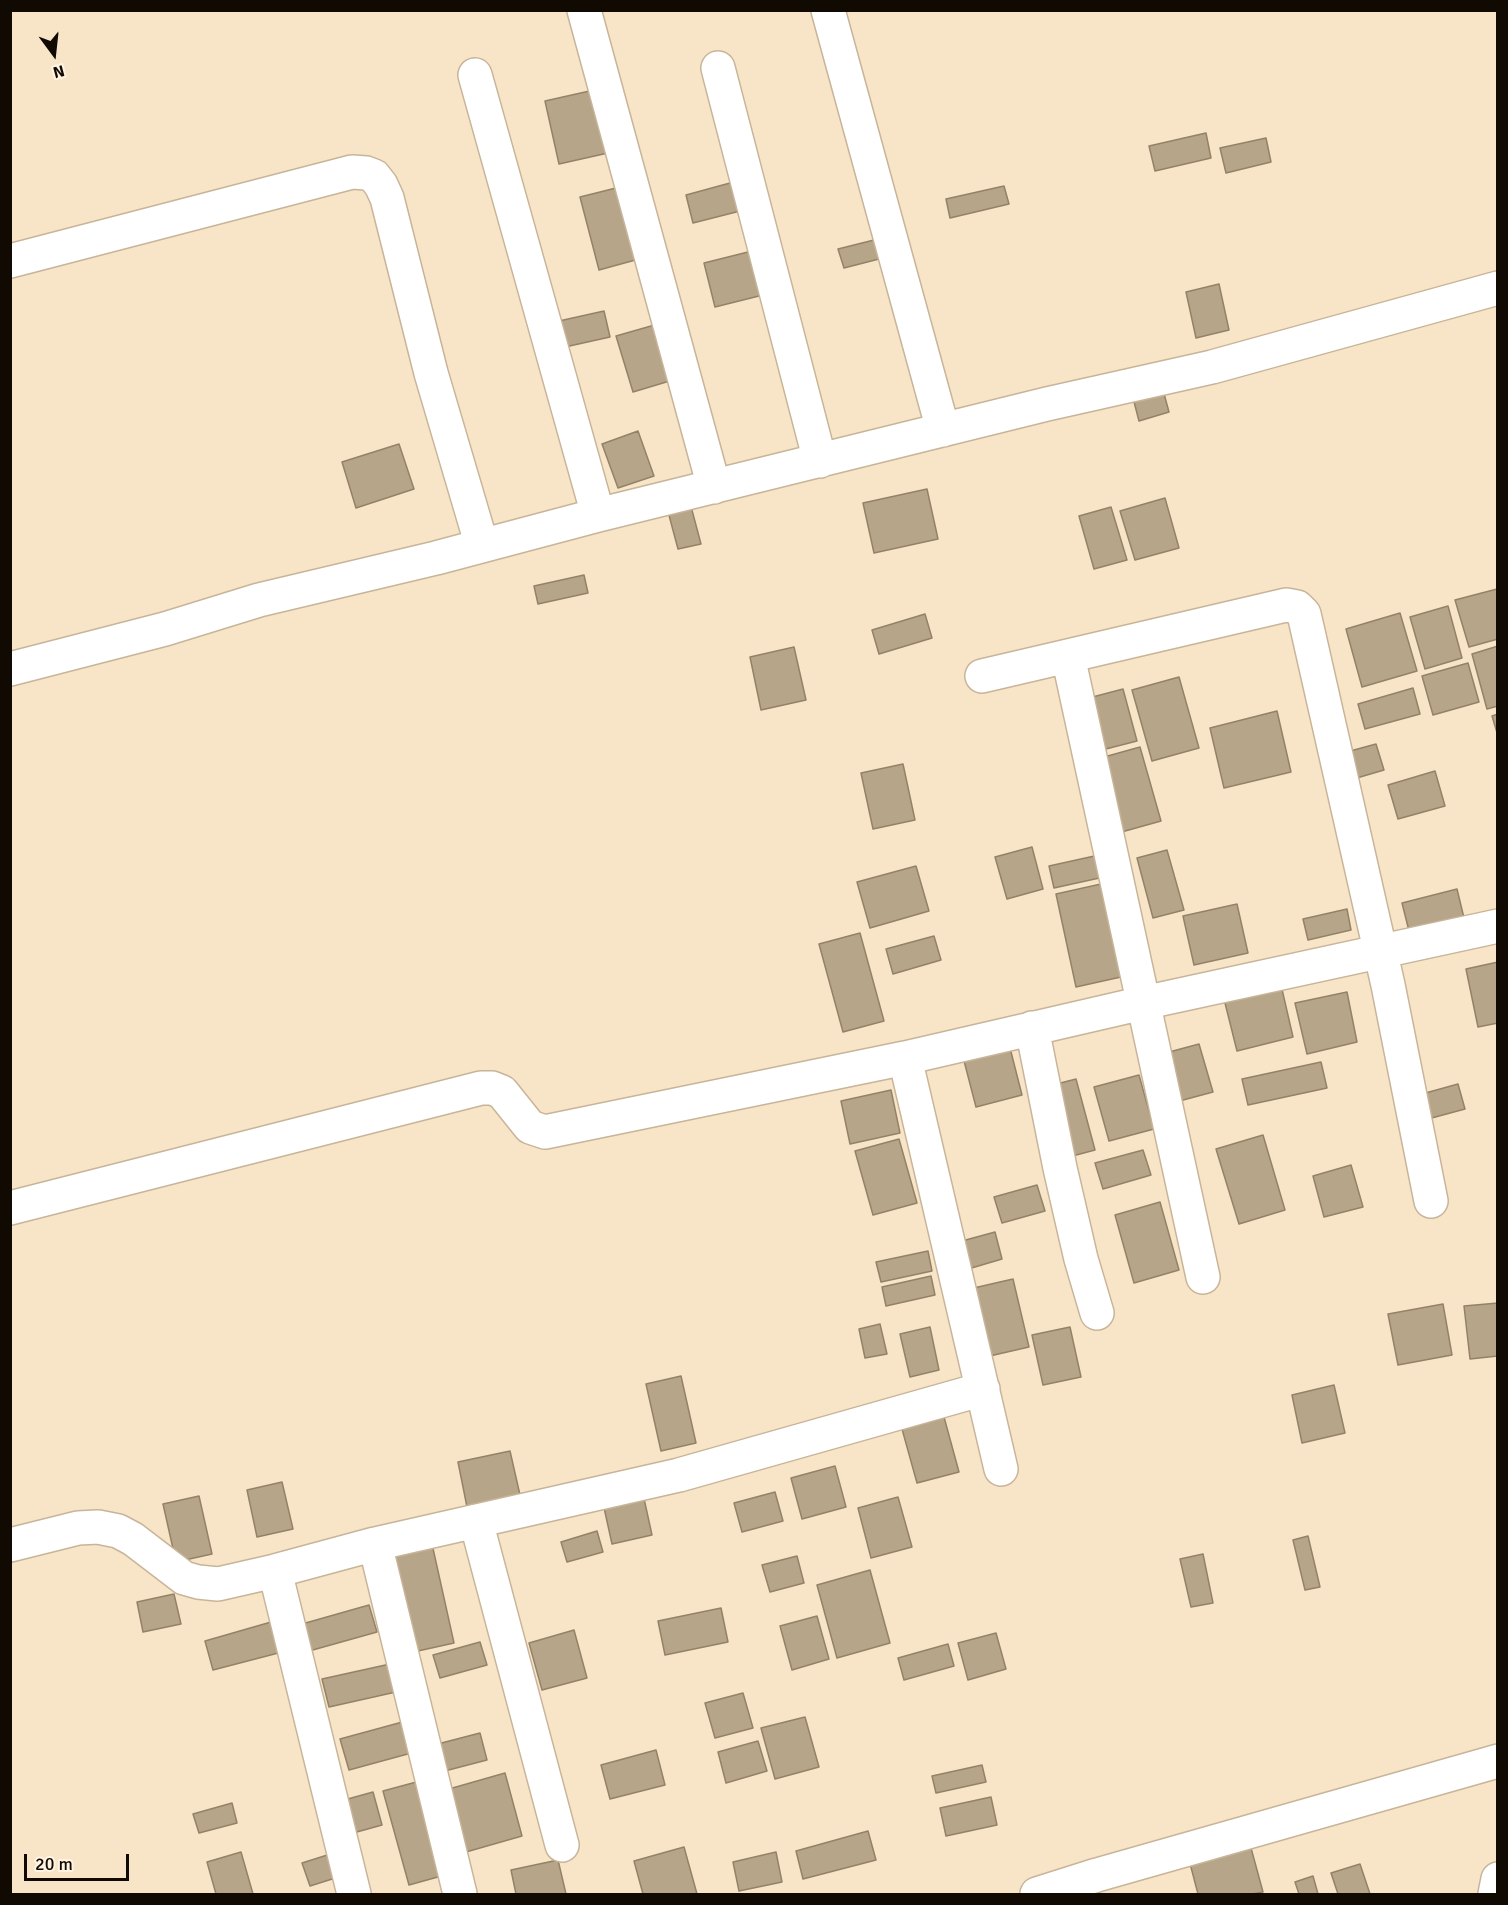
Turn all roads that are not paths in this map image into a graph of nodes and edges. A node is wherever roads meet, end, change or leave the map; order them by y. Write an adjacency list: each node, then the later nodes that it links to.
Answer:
1 (584, 10): 9 (street)
2 (828, 10): 7 (street)
3 (718, 68): 8 (street)
4 (475, 75): 10 (street)
5 (10, 261): 11 (street)
6 (1497, 288): 7 (street)
7 (943, 430): 8 (street)
8 (820, 461): 9 (street)
9 (714, 487): 10 (street)
10 (598, 515): 11 (street)
11 (482, 546): 13 (street)
12 (1068, 656): 14 (street); 16 (street); 17 (street)
13 (10, 669)
14 (982, 676)
15 (1497, 926): 16 (street)
16 (1381, 952): 17 (street); 20 (street)
17 (1143, 1003): 18 (street); 22 (street)
18 (1032, 1028): 19 (street); 23 (street)
19 (905, 1058): 21 (street); 24 (street)
20 (1431, 1201)
21 (10, 1208)
22 (1203, 1277)
23 (1097, 1313)
24 (983, 1389): 25 (street); 26 (street)
25 (1001, 1469)
26 (476, 1521): 27 (street); 31 (street)
27 (375, 1544): 29 (street); 34 (street)
28 (10, 1545): 29 (street)
29 (275, 1571): 33 (street)
30 (1497, 1761): 35 (street)
31 (562, 1845)
32 (1497, 1879): 36 (street)
33 (354, 1894)
34 (460, 1894)
35 (1037, 1894)
36 (1495, 1894)

